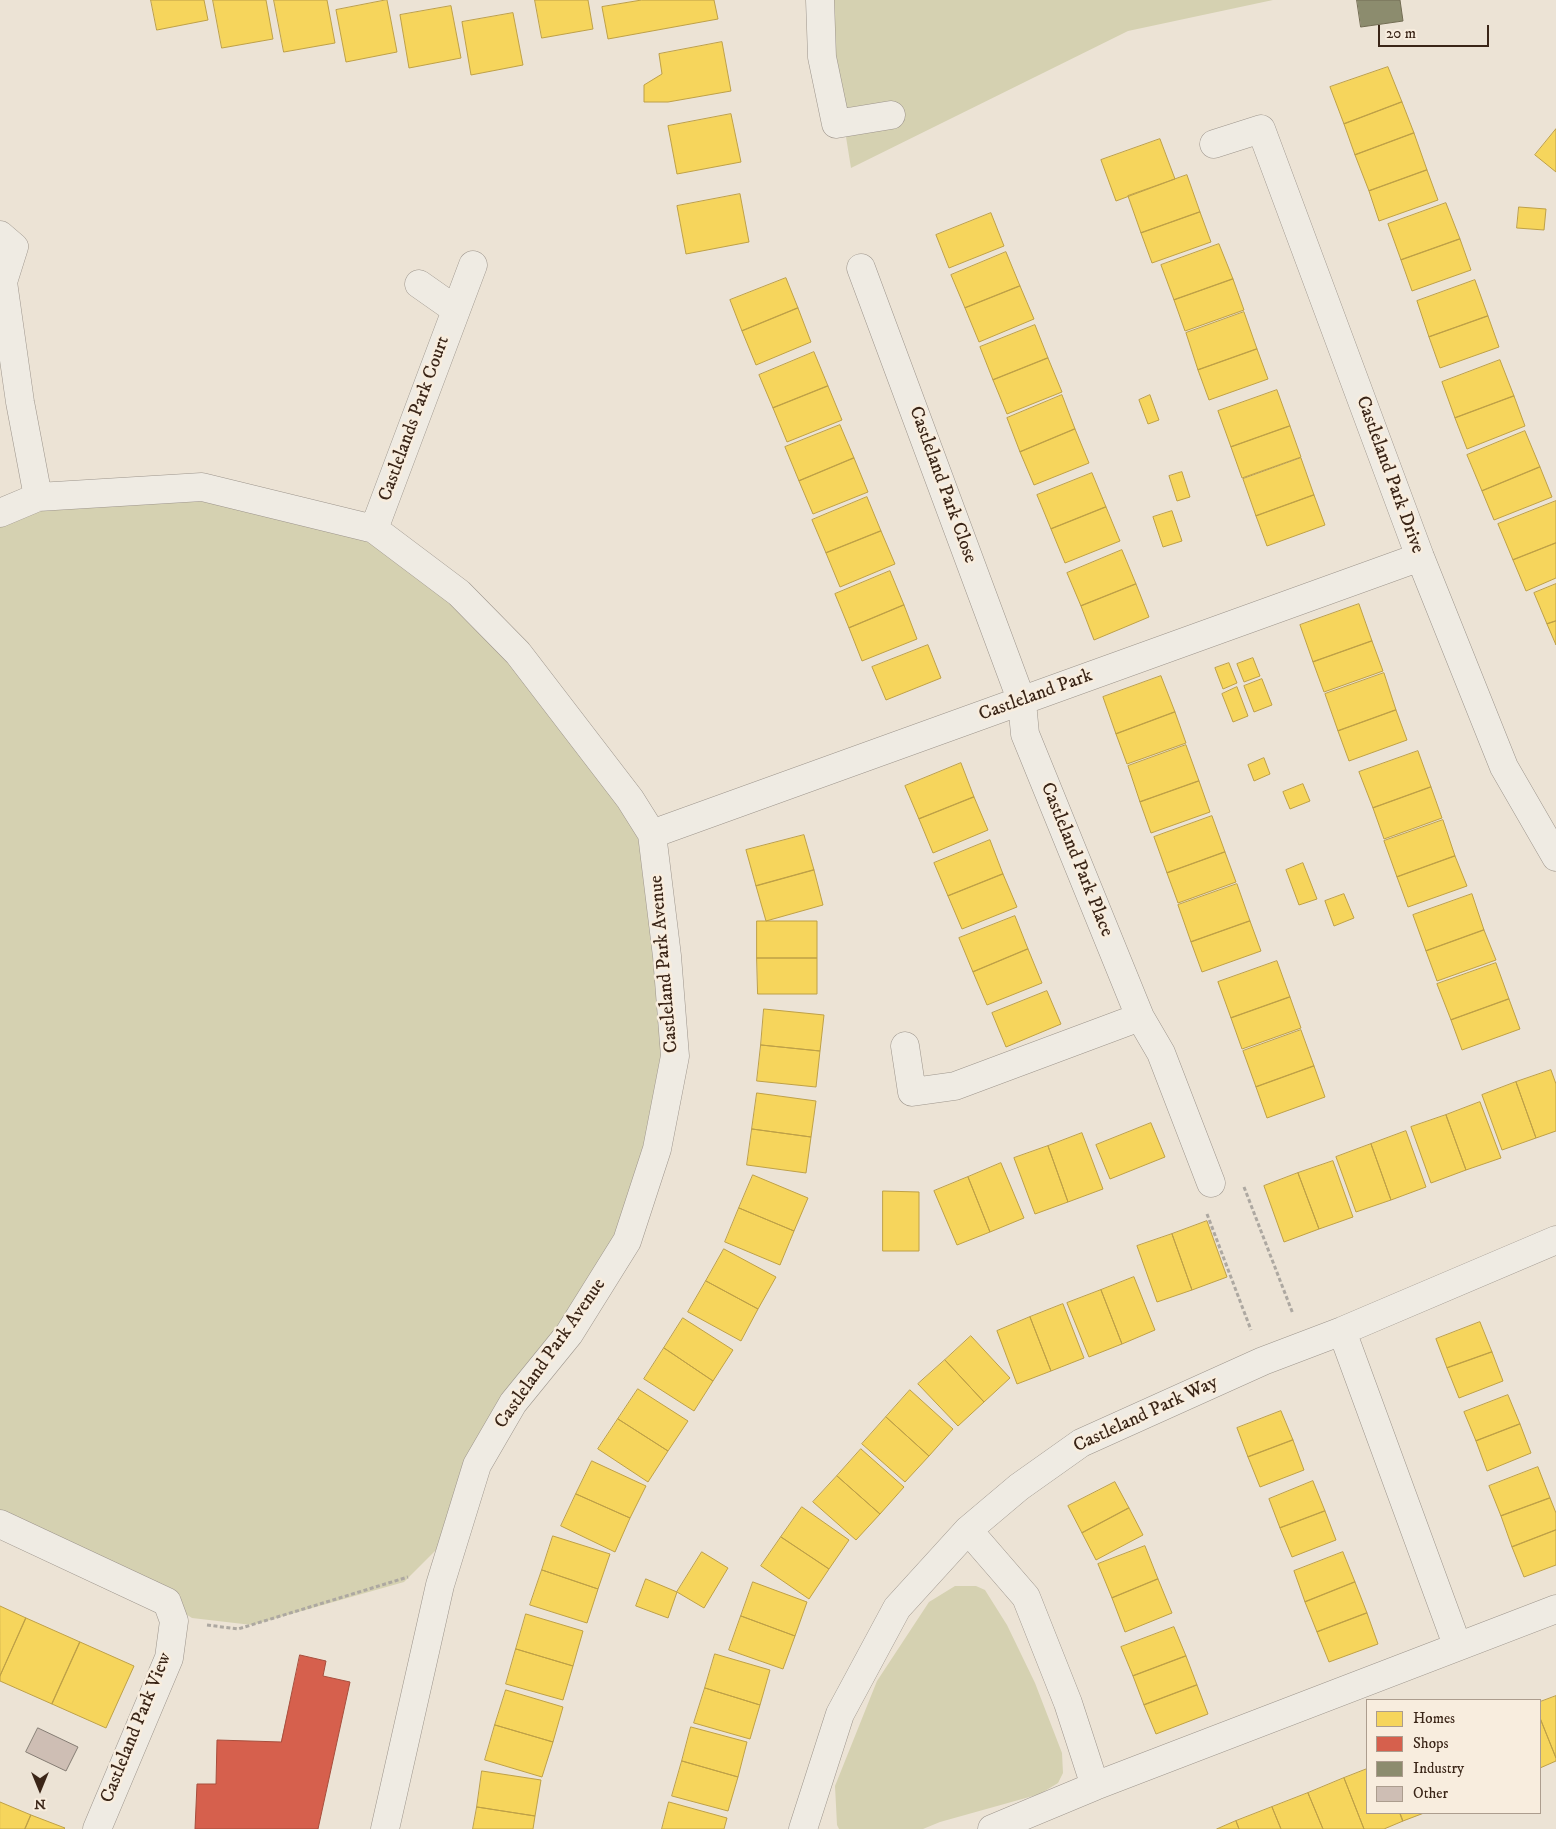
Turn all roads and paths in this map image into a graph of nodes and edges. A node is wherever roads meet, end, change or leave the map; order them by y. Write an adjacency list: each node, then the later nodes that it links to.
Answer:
1 (820, 0): 2 (street)
2 (891, 115)
3 (1214, 144): 12 (street, Castleland Park Drive)
4 (0, 235): 9 (street)
5 (473, 265): 8 (street, Castlelands Park Court)
6 (861, 268): 13 (street, Castleland Park Close)
7 (419, 284): 8 (street)
8 (456, 310): 11 (street, Castlelands Park Court)
9 (38, 497): 10 (street, Castleland Park Avenue); 11 (street, Castleland Park Avenue)
10 (0, 513)
11 (374, 529): 14 (street, Castleland Park Avenue)
12 (1420, 557): 13 (street, Castleland Park); 15 (street, Castleland Park Drive)
13 (1022, 702): 14 (street, Castleland Park); 16 (street, Castleland Park Place)
14 (652, 834): 26 (street, Castleland Park Avenue)
15 (1556, 857)
16 (1140, 1017): 17 (street); 19 (street, Castleland Park Place)
17 (905, 1046)
18 (1241, 1179): 22 (path)
19 (1211, 1183): 23 (path)
20 (1556, 1240): 21 (street, Castleland Park Way)
21 (1342, 1331): 22 (street, Castleland Park Way); 29 (street)
22 (1305, 1345): 23 (street, Castleland Park Way)
23 (1263, 1361): 25 (street, Castleland Park Way)
24 (0, 1524): 28 (street)
25 (968, 1530): 30 (street); 33 (street, Castleland Park Way)
26 (440, 1585): 28 (path); 32 (street, Castleland Park Avenue)
27 (1556, 1609): 29 (street)
28 (174, 1621): 31 (street, Castleland Park View)
29 (1457, 1645): 30 (street)
30 (1095, 1786): 34 (street)
31 (97, 1829)
32 (385, 1829)
33 (803, 1829)
34 (992, 1829)

